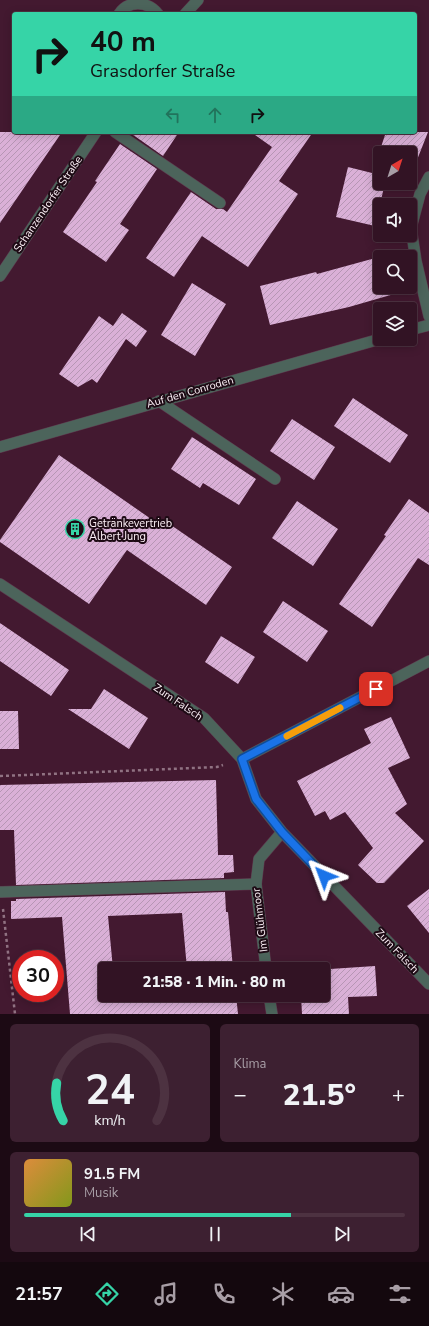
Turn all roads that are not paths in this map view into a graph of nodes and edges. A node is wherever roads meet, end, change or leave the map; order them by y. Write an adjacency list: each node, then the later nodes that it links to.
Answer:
1 (198, 0): 4 (street)
2 (120, 12): 3 (street)
3 (157, 12)
4 (187, 12)
5 (95, 134): 9 (street, Schanzendorfer Straße)
6 (118, 134): 8 (street)
7 (429, 178): 10 (street)
8 (220, 202)
9 (0, 276)
10 (429, 316)
11 (429, 325): 12 (street)
12 (417, 328)
13 (373, 341): 14 (street, Auf den Conroden)
14 (159, 401): 15 (street, Auf den Conroden); 16 (street)
15 (0, 447)
16 (275, 479)
17 (0, 584): 19 (street, Zum Falsch)
18 (429, 661): 19 (street)
19 (242, 759): 20 (street, Zum Falsch)
20 (282, 832): 21 (street, Im Glühmoor); 24 (street, Zum Falsch)
21 (256, 884): 22 (street); 23 (street, Im Glühmoor)
22 (2, 892)
23 (265, 962)
24 (429, 984)
25 (270, 1002): 26 (street)
26 (272, 1014)

